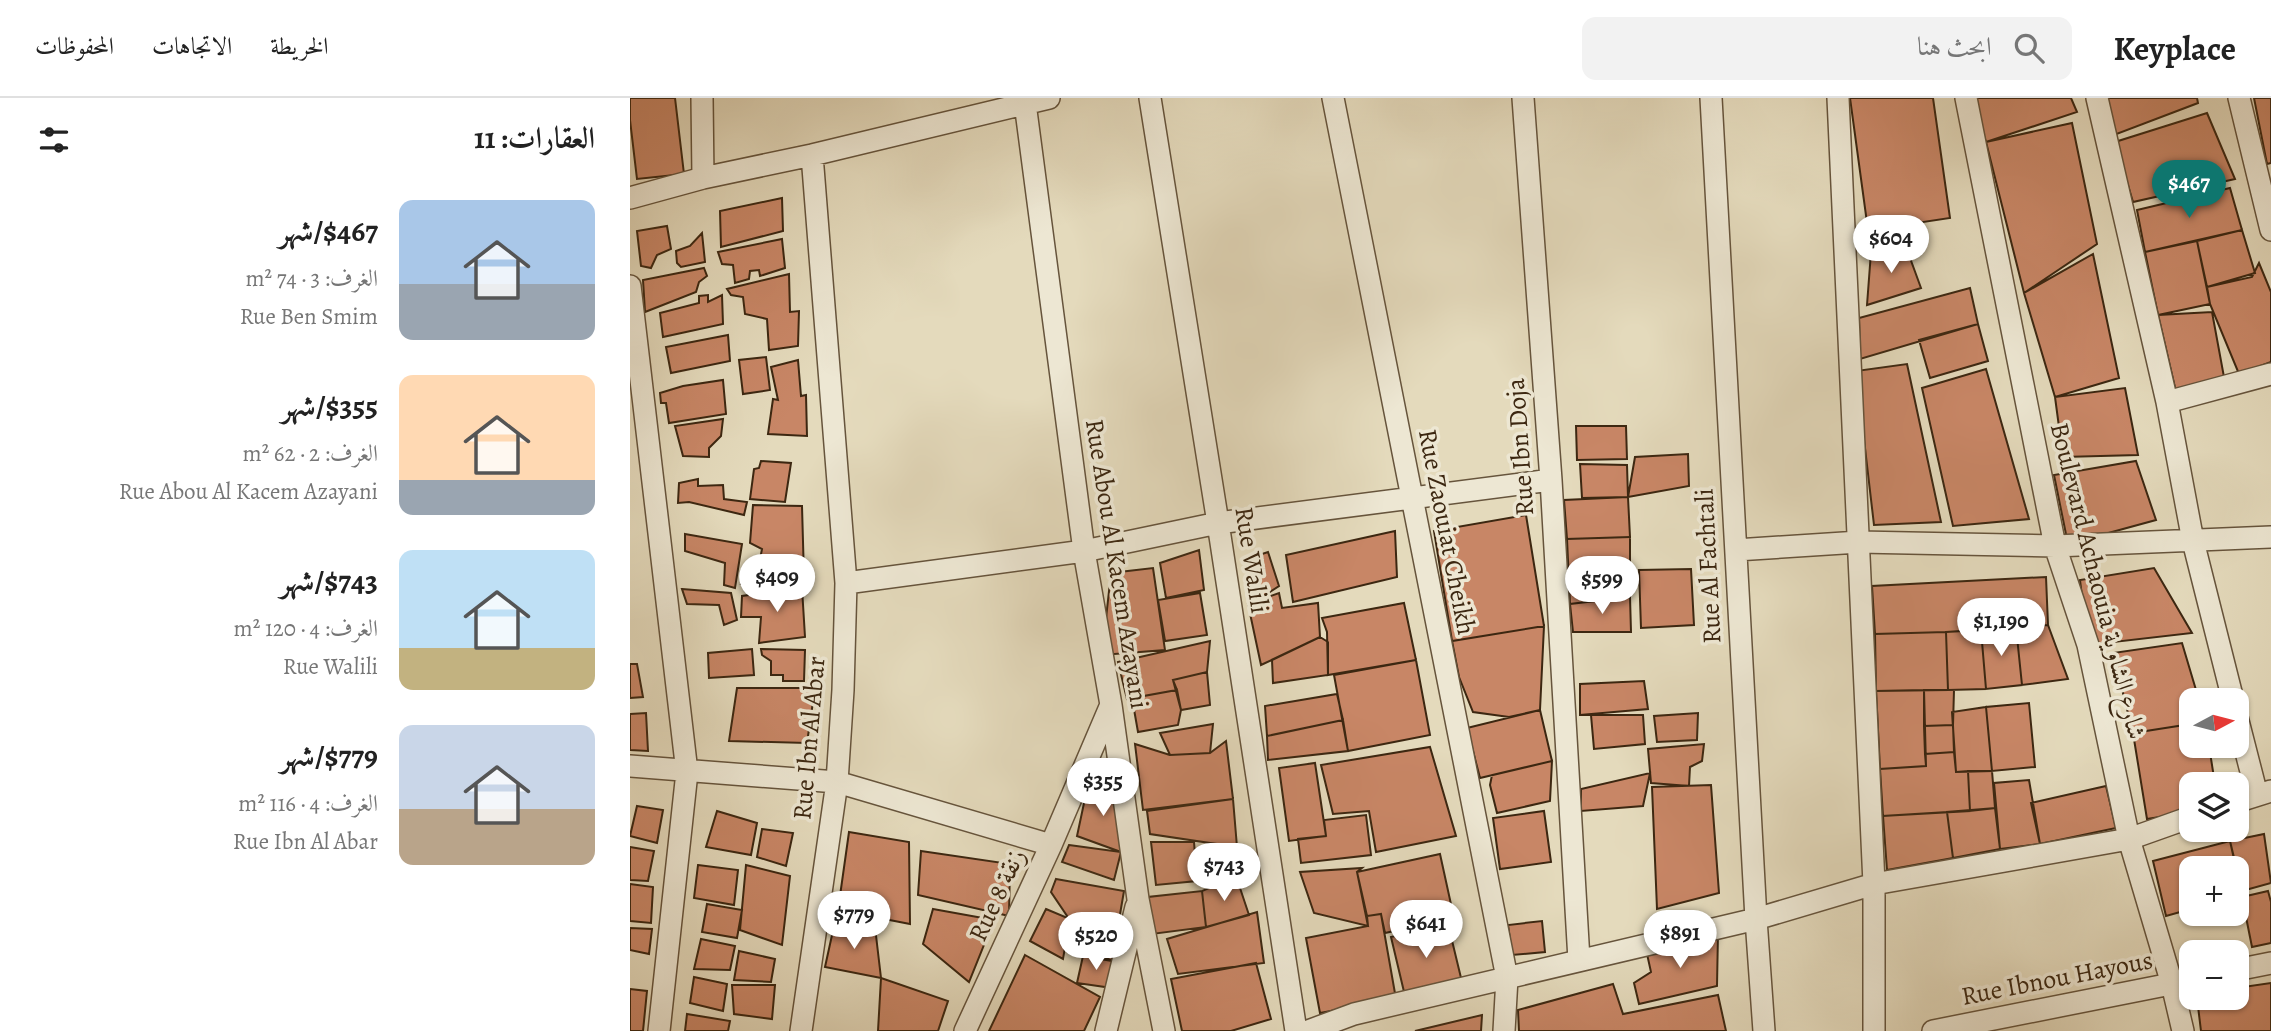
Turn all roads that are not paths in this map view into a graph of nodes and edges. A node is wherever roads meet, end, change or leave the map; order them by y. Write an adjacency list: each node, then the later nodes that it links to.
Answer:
1 (702, 98): 14 (street)
2 (1049, 98): 11 (street)
3 (1150, 98): 22 (street, Rue Walili)
4 (1333, 98): 21 (street, Rue Zaouiat Cheikh)
5 (1524, 98): 20 (street, Rue Ibn Doja)
6 (1711, 98): 27 (street, Rue Al Fachtali)
7 (1838, 98): 25 (street)
8 (1966, 98): 26 (street, Boulevard Achaouia شارع الشاوية)
9 (2097, 98): 19 (street)
10 (2239, 98): 16 (street)
11 (1025, 103): 12 (street); 28 (street, Rue Abou Al Kacem Azayani)
12 (972, 107): 13 (street)
13 (811, 155): 14 (street); 29 (street, Rue Ibn Al Abar)
14 (703, 178): 15 (street)
15 (630, 198)
16 (2271, 230)
17 (630, 286): 34 (street)
18 (2271, 374): 19 (street)
19 (2167, 402): 24 (street)
20 (1551, 480): 21 (street); 43 (street, Rue Ibn Doja)
21 (1411, 498): 22 (street); 47 (street, Rue Zaouiat Cheikh)
22 (1218, 523): 28 (street); 56 (street, Rue Walili)
23 (2271, 537): 24 (street)
24 (2193, 541): 26 (street); 30 (street)
25 (1859, 542): 26 (street); 27 (street); 40 (street)
26 (2055, 546): 38 (street, Boulevard Achaouia شارع الشاوية)
27 (1736, 550): 42 (street, Rue Al Fachtali)
28 (1084, 551): 29 (street); 31 (street, Rue Abou Al Kacem Azayani)
29 (846, 583): 35 (street, Rue Ibn Al Abar)
30 (2230, 688)
31 (1111, 705): 39 (street, Rue 8 زنقة); 41 (street, Rue Abou Al Kacem Azayani)
32 (2249, 750): 36 (street)
33 (630, 766): 34 (street)
34 (687, 772): 35 (street); 51 (street)
35 (837, 782): 39 (street); 52 (street, Rue Ibn Al Abar)
36 (2264, 793)
37 (2179, 821): 38 (street)
38 (2129, 839): 40 (street); 46 (street, Boulevard Achaouia شارع الشاوية)
39 (1051, 845): 53 (street, Rue 8 زنقة)
40 (1874, 884): 42 (street); 60 (street)
41 (1138, 900): 54 (street); 55 (street, Rue Abou Al Kacem Azayani)
42 (1756, 919): 43 (street); 59 (street, Rue Al Fachtali)
43 (1579, 960): 47 (street)
44 (2271, 963): 45 (street)
45 (2249, 967)
46 (2179, 976)
47 (1507, 978): 50 (street); 58 (street, Rue Zaouiat Cheikh)
48 (2179, 982): 61 (street, Rue Ibnou Hayous)
49 (2182, 1010): 62 (street, Boulevard Achaouia شارع الشاوية)
50 (1351, 1023): 57 (street)
51 (659, 1031)
52 (801, 1031)
53 (965, 1031)
54 (1106, 1031)
55 (1164, 1031)
56 (1296, 1031)
57 (1308, 1031)
58 (1504, 1031)
59 (1765, 1031)
60 (1874, 1031)
61 (1933, 1031)
62 (2183, 1031)

